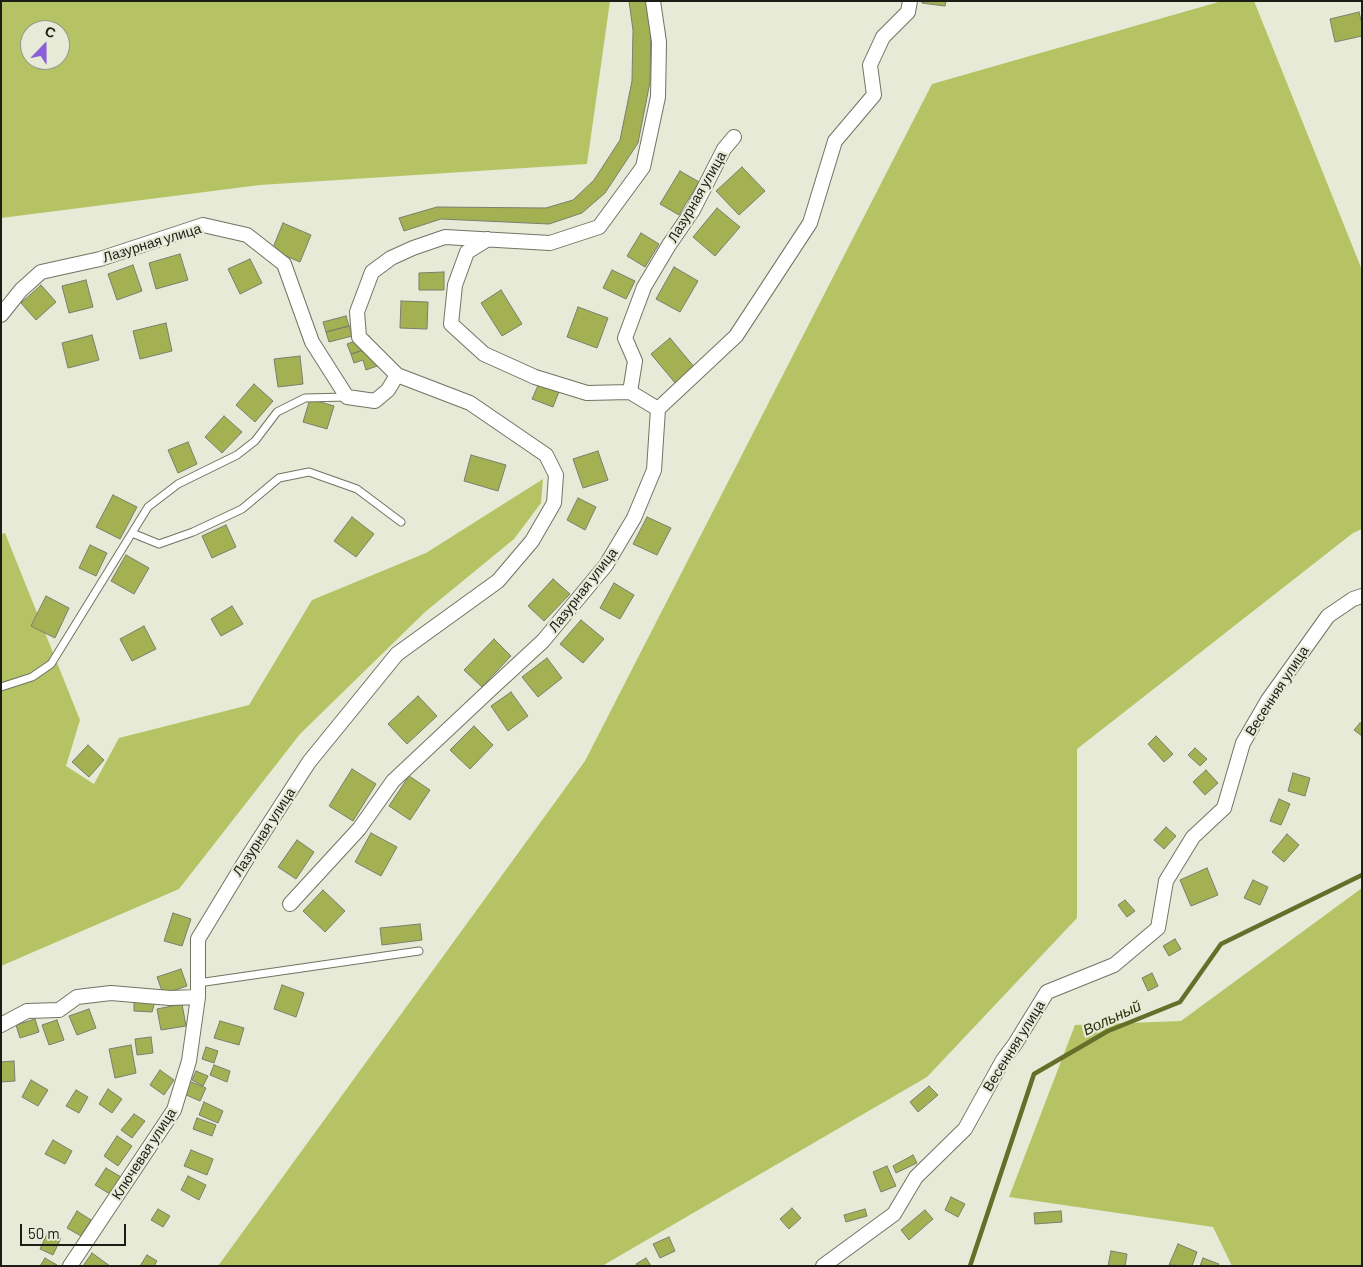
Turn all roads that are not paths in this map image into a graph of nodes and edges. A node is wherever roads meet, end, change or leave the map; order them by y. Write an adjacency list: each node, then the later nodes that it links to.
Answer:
1 (653, 1): 4 (street, Лазурная улица)
2 (910, 1): 9 (street)
3 (734, 137): 7 (street, Лазурная улица)
4 (488, 240): 6 (street, Лазурная улица); 7 (street)
5 (1, 315): 8 (street, Лазурная улица)
6 (397, 375): 8 (street); 16 (street, Лазурная улица)
7 (630, 392): 9 (street)
8 (347, 397): 11 (lane)
9 (658, 409): 14 (street, Лазурная улица)
10 (400, 522): 11 (lane)
11 (132, 533): 13 (lane)
12 (1362, 596): 20 (street, Весенняя улица)
13 (1, 687)
14 (290, 904)
15 (418, 951): 16 (lane)
16 (198, 983): 17 (street, Лазурная улица)
17 (198, 997): 18 (street); 19 (street, Ключевая улица)
18 (1, 1025)
19 (70, 1266)
20 (823, 1266)

